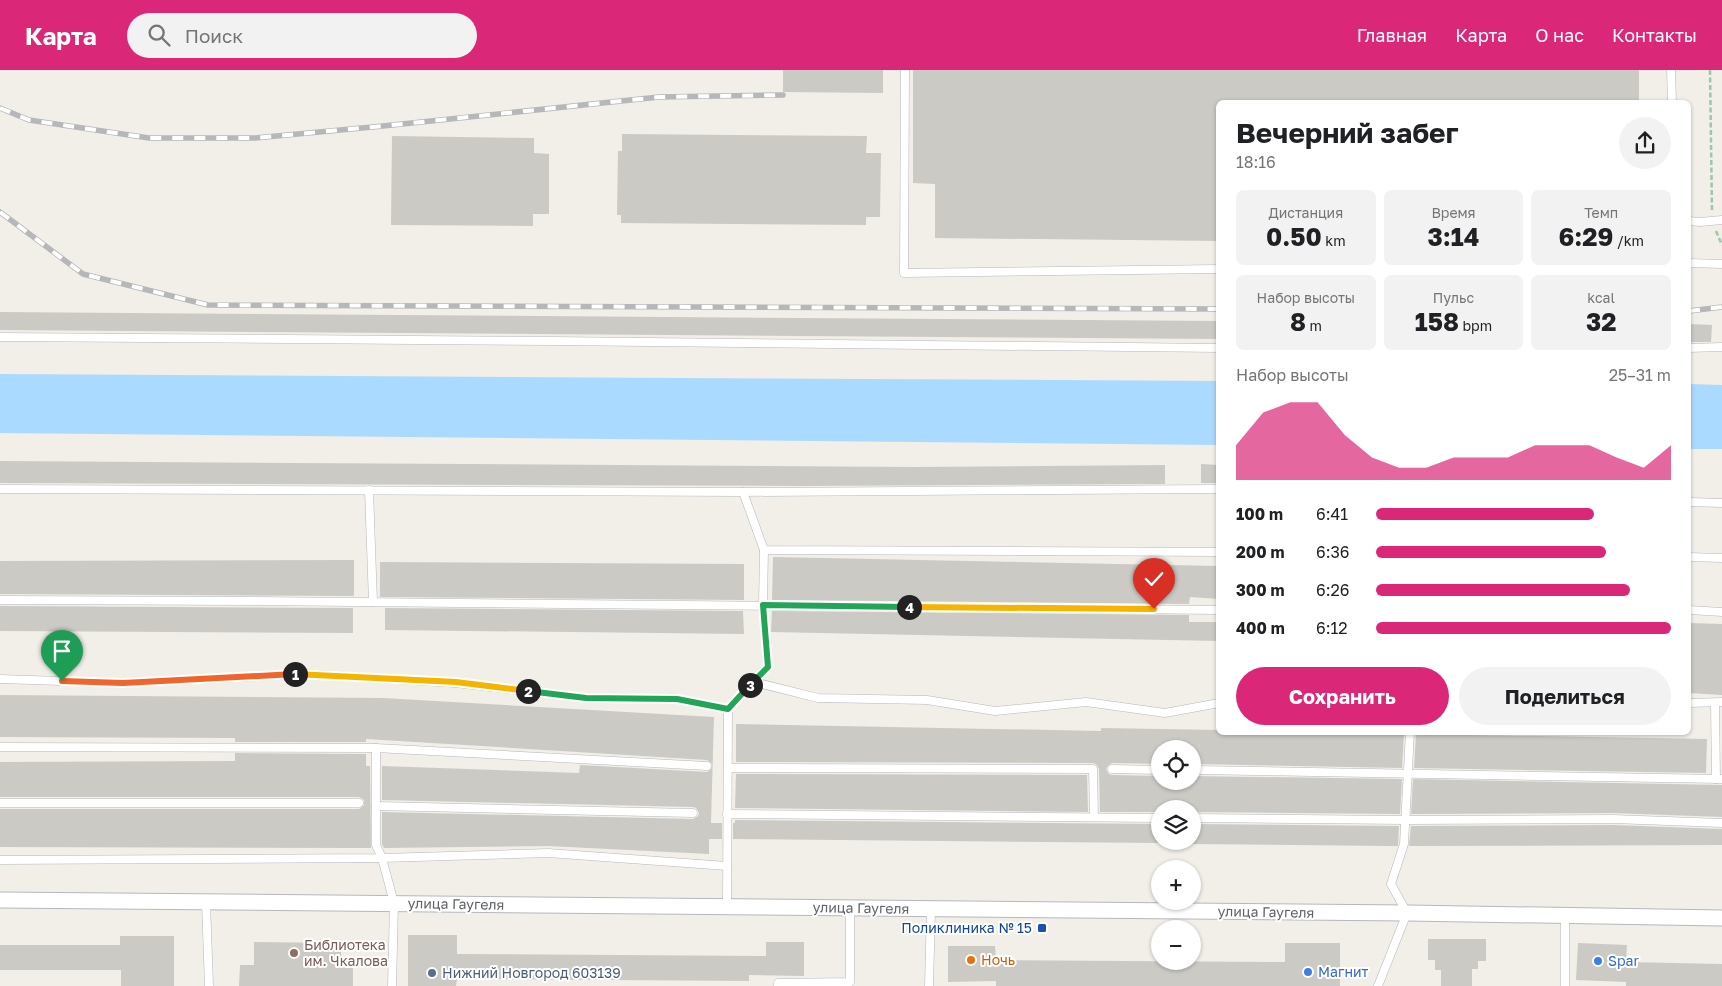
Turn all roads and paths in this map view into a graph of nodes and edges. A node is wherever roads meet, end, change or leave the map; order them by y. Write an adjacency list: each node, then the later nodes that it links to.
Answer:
1 (906, 70): 11 (lane)
2 (1672, 70): 4 (lane)
3 (1710, 70): 7 (path)
4 (1672, 100)
5 (1722, 220): 7 (lane)
6 (1691, 221): 7 (lane)
7 (1712, 222): 8 (path)
8 (1722, 245)
9 (1691, 264): 10 (lane)
10 (1722, 264)
11 (1216, 269)
12 (0, 337): 14 (lane)
13 (1722, 347): 15 (lane)
14 (1216, 348)
15 (1691, 348)
16 (0, 489): 18 (lane)
17 (1216, 489): 19 (lane)
18 (369, 490): 19 (lane); 27 (lane)
19 (743, 492): 22 (lane)
20 (1691, 502): 21 (lane)
21 (1722, 503)
22 (764, 550): 23 (lane); 28 (lane)
23 (1216, 552)
24 (1691, 557): 25 (lane)
25 (1722, 558)
26 (0, 600): 27 (lane)
27 (373, 602): 28 (lane)
28 (763, 605): 29 (lane); 33 (lane)
29 (1216, 610)
30 (1691, 610): 31 (lane)
31 (1722, 612)
32 (0, 679): 37 (lane)
33 (754, 682): 36 (lane); 37 (lane)
34 (1719, 702): 35 (lane); 47 (lane)
35 (1691, 703)
36 (1216, 704)
37 (728, 709): 42 (lane)
38 (1410, 735): 46 (lane)
39 (0, 747): 40 (lane)
40 (376, 748): 41 (lane); 50 (lane)
41 (706, 766)
42 (728, 768): 52 (lane); 53 (lane)
43 (1112, 769): 44 (lane)
44 (1151, 770)
45 (1201, 770): 46 (lane)
46 (1408, 774): 47 (lane); 56 (lane)
47 (1719, 779)
48 (359, 802): 49 (lane)
49 (0, 803)
50 (376, 806): 51 (lane); 58 (lane)
51 (693, 813)
52 (727, 814): 53 (lane); 60 (lane)
53 (1094, 817): 54 (lane)
54 (1151, 818)
55 (1201, 818): 56 (lane)
56 (1406, 820): 57 (lane); 67 (lane)
57 (1722, 823)
58 (382, 858): 59 (lane); 60 (lane); 63 (lane)
59 (0, 860)
60 (727, 866): 64 (lane)
61 (0, 900): 62 (street, улица Гаугеля)
62 (206, 902): 63 (street, улица Гаугеля); 71 (lane)
63 (394, 903): 64 (street, улица Гаугеля); 72 (lane)
64 (727, 906): 65 (street, улица Гаугеля)
65 (850, 908): 66 (street, улица Гаугеля); 70 (lane)
66 (931, 909): 67 (street, улица Гаугеля); 74 (lane)
67 (1407, 913): 68 (street, улица Гаугеля); 75 (lane)
68 (1564, 915): 69 (street, улица Гаугеля); 76 (lane)
69 (1722, 918)
70 (850, 984): 73 (lane)
71 (209, 986)
72 (392, 986)
73 (778, 986)
74 (929, 986)
75 (1378, 986)
76 (1565, 986)

